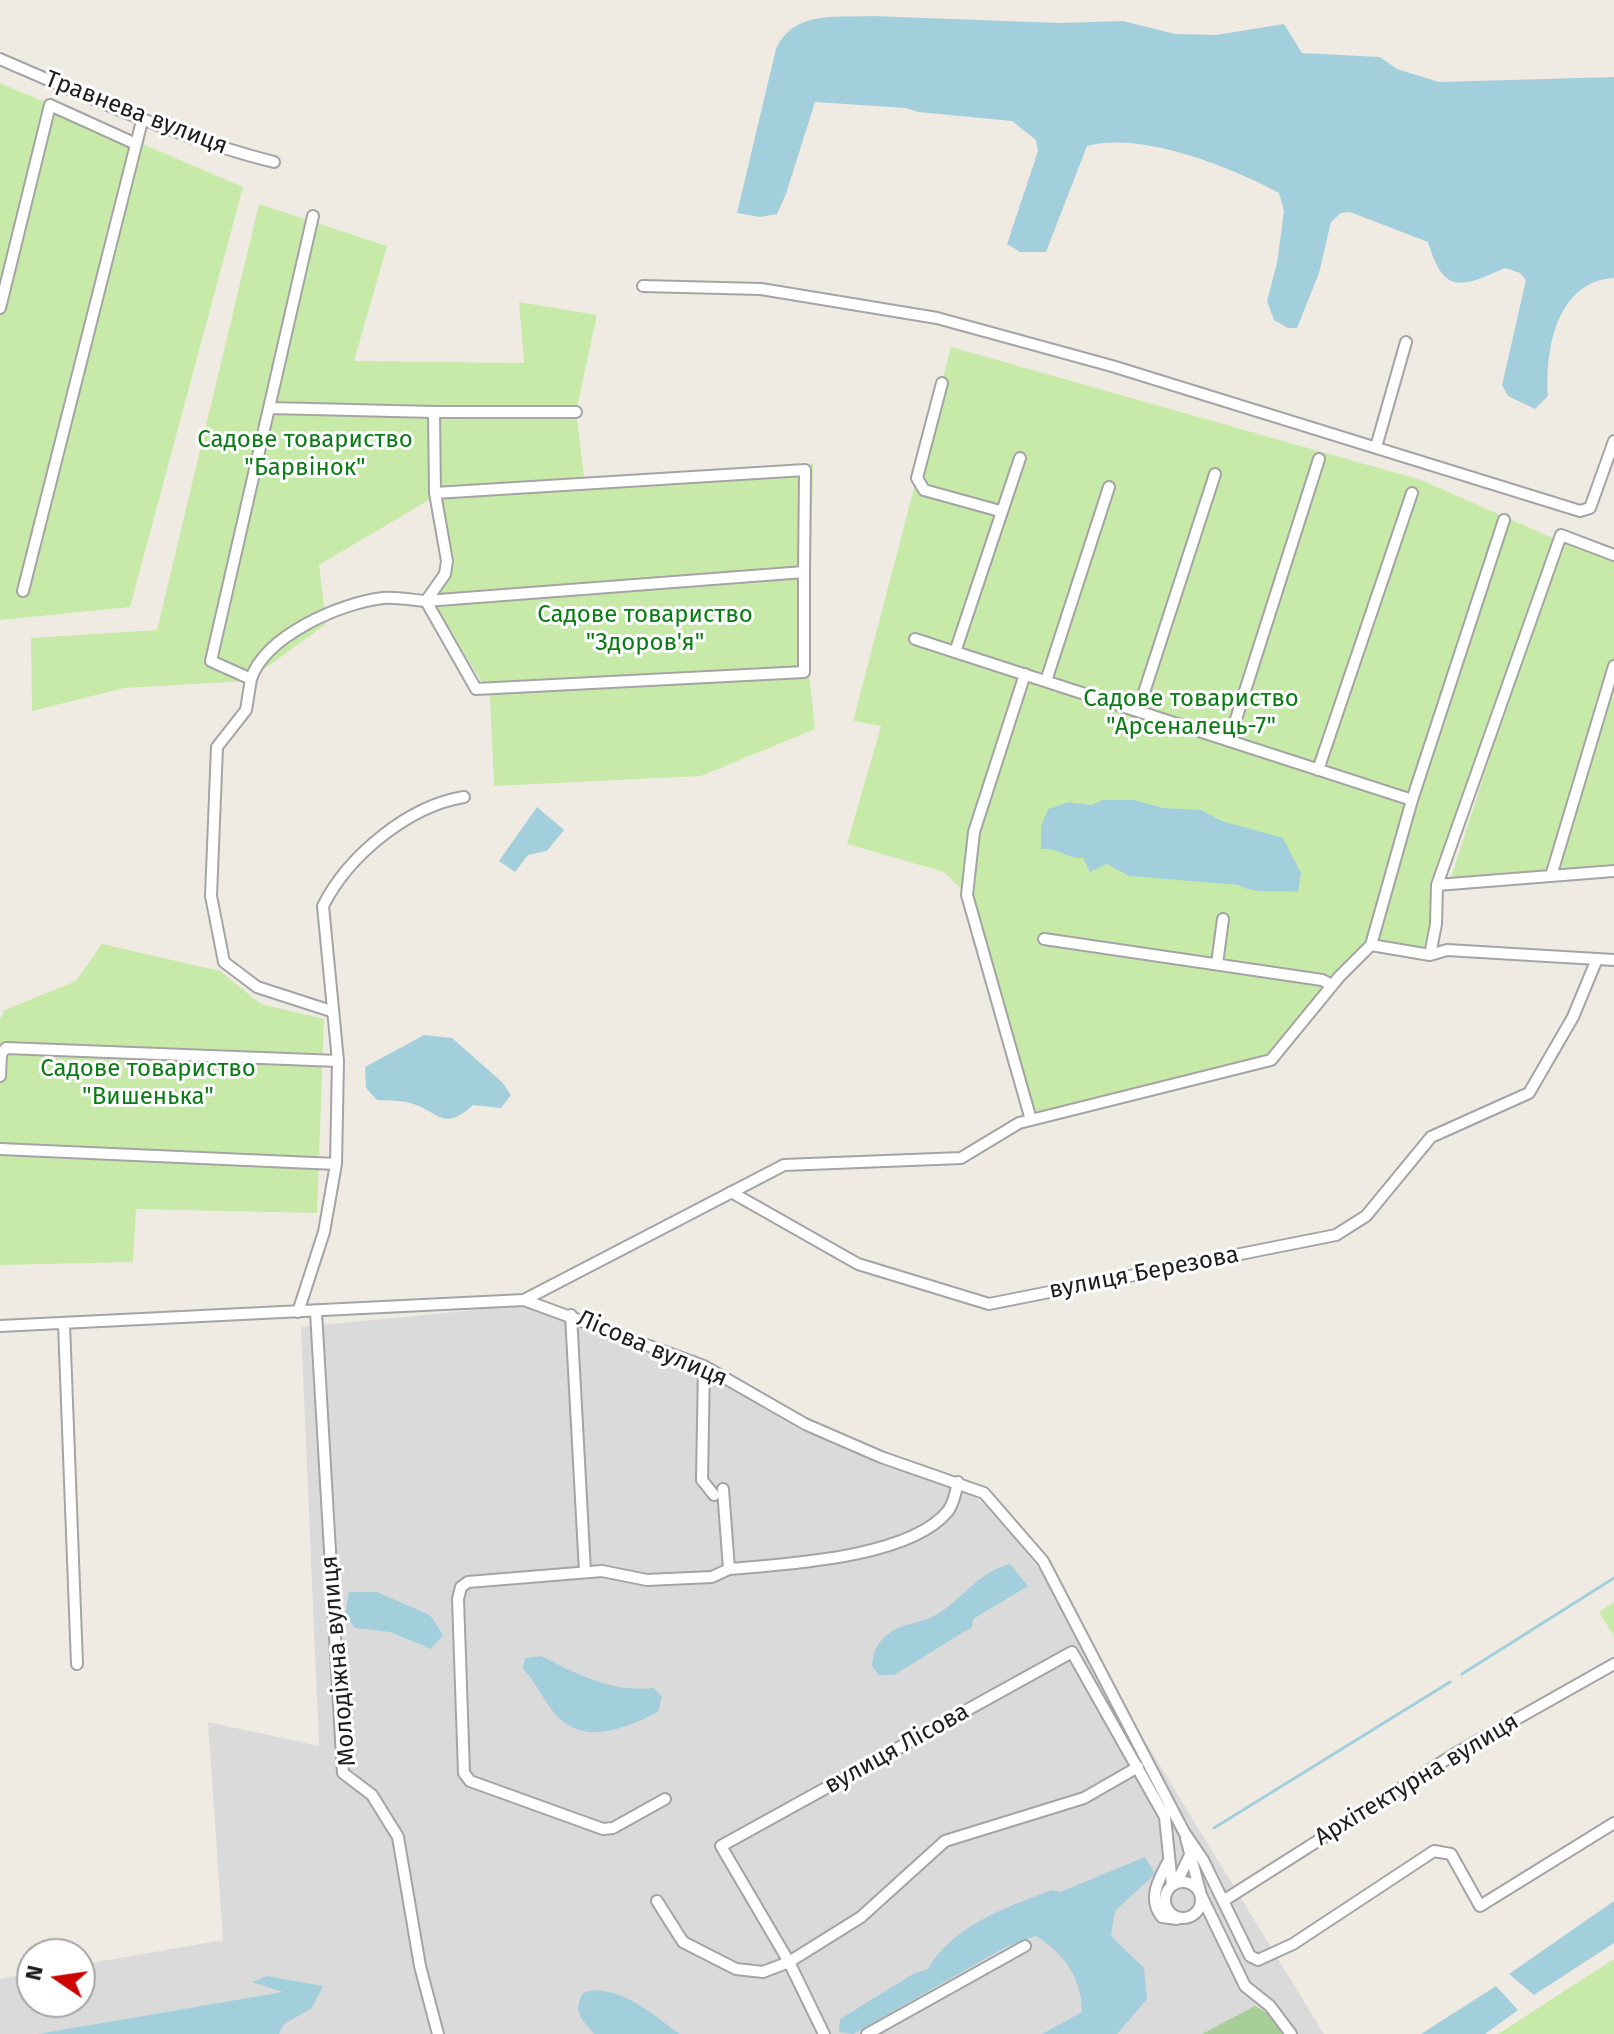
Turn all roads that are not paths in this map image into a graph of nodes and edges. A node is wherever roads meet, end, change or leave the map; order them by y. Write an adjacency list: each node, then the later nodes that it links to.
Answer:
1 (0, 59): 2 (street, Травнева вулиця)
2 (142, 121): 3 (street); 4 (street, Травнева вулиця)
3 (136, 144): 7 (street); 25 (street)
4 (274, 162)
5 (313, 216): 10 (street)
6 (643, 286): 14 (street)
7 (0, 308)
8 (1406, 342): 14 (street)
9 (942, 383): 21 (street)
10 (270, 408): 11 (street); 31 (street)
11 (434, 412): 12 (street); 19 (street)
12 (576, 412)
13 (1614, 441): 14 (street)
14 (1376, 447)
15 (1020, 458): 21 (street)
16 (1319, 459): 34 (street)
17 (1215, 474): 33 (street)
18 (1109, 487): 32 (street)
19 (435, 493): 24 (street); 26 (street)
20 (1412, 493): 35 (street)
21 (1000, 511): 28 (street)
22 (1504, 520): 37 (street)
23 (1614, 555): 40 (street)
24 (804, 572): 26 (street); 26 (street)
25 (23, 591)
26 (426, 601): 31 (street)
27 (915, 639): 28 (street)
28 (955, 652): 30 (street)
29 (1614, 666): 39 (street)
30 (1025, 674): 32 (street); 52 (street)
31 (251, 679): 49 (street)
32 (1046, 681): 33 (street)
33 (1138, 711): 34 (street)
34 (1229, 741): 35 (street)
35 (1318, 770): 37 (street)
36 (464, 797): 49 (street)
37 (1412, 800): 43 (street)
38 (1614, 871): 39 (street)
39 (1551, 876): 40 (street)
40 (1437, 885): 44 (street)
41 (1223, 919): 47 (street)
42 (1044, 939): 47 (street)
43 (1371, 945): 44 (street); 48 (street)
44 (1430, 955): 45 (street)
45 (1597, 959): 46 (street); 55 (street, вулиця Березова)
46 (1614, 960)
47 (1217, 964): 48 (street)
48 (1332, 985): 52 (street)
49 (331, 1011): 50 (street)
50 (338, 1061): 51 (street); 54 (street)
51 (0, 1076)
52 (1031, 1120): 55 (street)
53 (0, 1149): 54 (street)
54 (336, 1164): 57 (street)
55 (731, 1192): 56 (street)
56 (524, 1300): 58 (street, Лісова вулиця); 59 (street, Лісова вулиця)
57 (298, 1312): 58 (street, Лісова вулиця); 60 (street, Лісова вулиця)
58 (316, 1312): 81 (street, Молодіжна вулиця)
59 (571, 1315): 62 (street, Лісова вулиця); 65 (street)
60 (64, 1324): 61 (street, Лісова вулиця); 66 (street)
61 (0, 1326)
62 (704, 1366): 63 (street, Лісова вулиця); 64 (street)
63 (958, 1482): 64 (street); 71 (street, Лісова вулиця)
64 (729, 1569): 65 (street)
65 (585, 1572): 69 (street)
66 (77, 1664)
67 (1614, 1664): 77 (street, Архітектурна вулиця)
68 (1138, 1767): 73 (street); 80 (street); 80 (street, вулиця Лісова)
69 (665, 1799)
70 (1614, 1823): 77 (street)
71 (1184, 1832): 72 (street); 77 (street)
72 (1190, 1855): 74 (street); 75 (street)
73 (1169, 1860): 74 (street); 78 (street)
74 (1174, 1884): 75 (street); 78 (street)
75 (1201, 1895): 78 (street); 84 (street)
76 (657, 1901): 80 (street)
77 (1223, 1901)
78 (1181, 1919)
79 (1025, 1946): 83 (street)
80 (789, 1962): 82 (street)
81 (438, 2034)
82 (824, 2034)
83 (867, 2034)
84 (1291, 2034)

